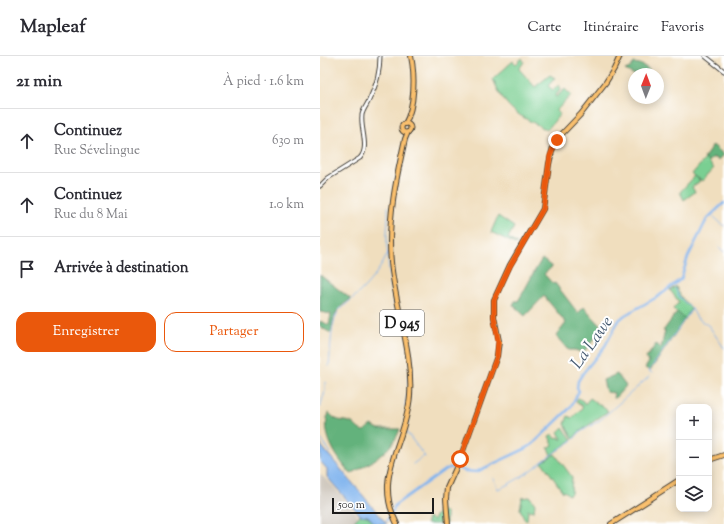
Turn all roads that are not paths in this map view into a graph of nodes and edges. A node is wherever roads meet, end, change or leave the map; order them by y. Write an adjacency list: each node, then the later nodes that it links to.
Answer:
1 (380, 56): 8 (street)
2 (411, 56): 6 (main road)
3 (620, 56): 14 (main road)
4 (706, 56): 5 (street)
5 (724, 71)
6 (407, 124): 7 (main road); 7 (main road)
7 (406, 132): 13 (main road, D 945)
8 (320, 186)
9 (724, 455): 10 (main road)
10 (712, 459)
11 (676, 482): 12 (main road)
12 (614, 523)
13 (397, 524)
14 (448, 524)

